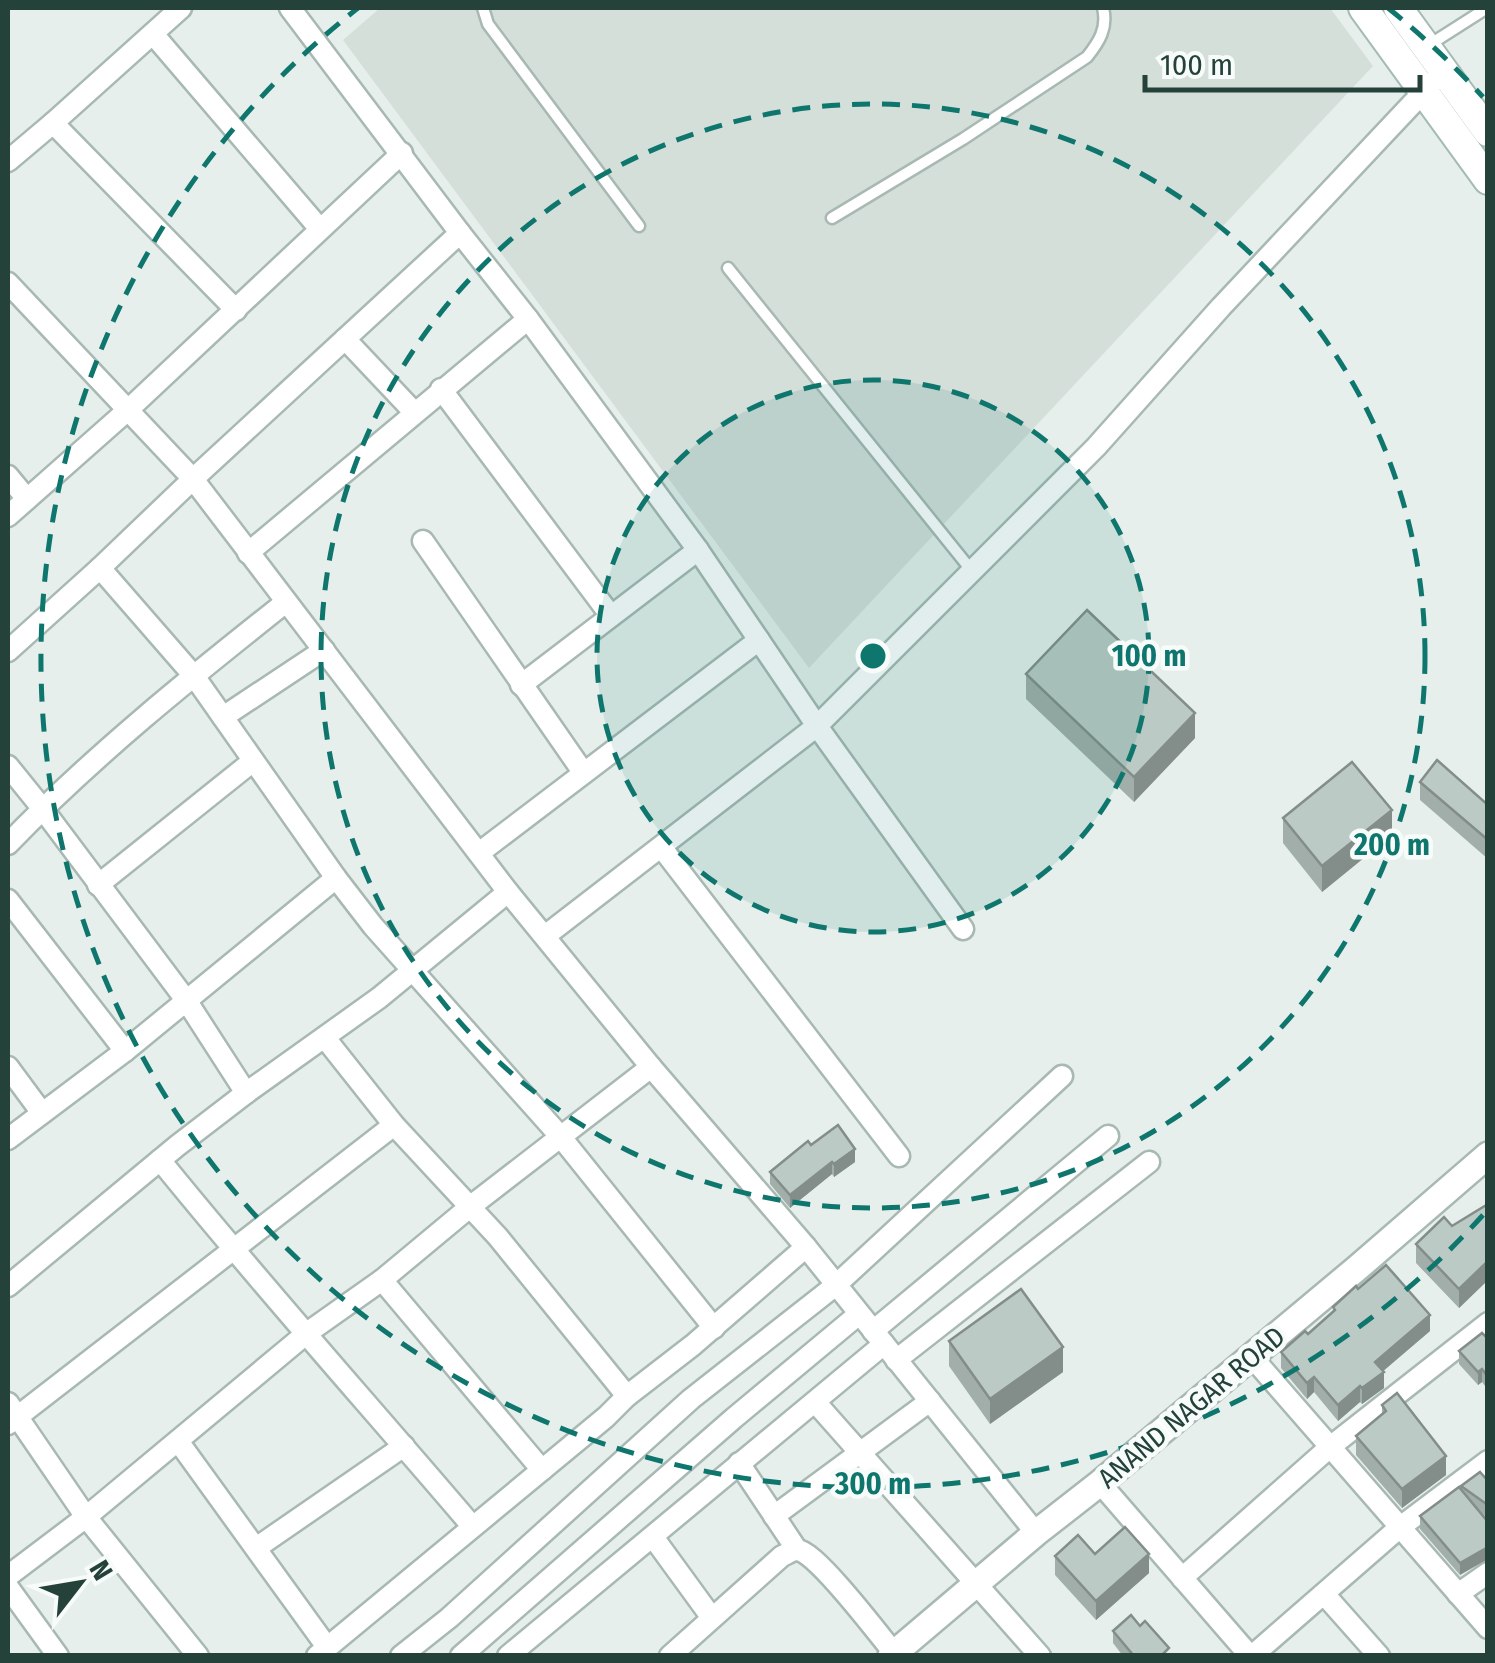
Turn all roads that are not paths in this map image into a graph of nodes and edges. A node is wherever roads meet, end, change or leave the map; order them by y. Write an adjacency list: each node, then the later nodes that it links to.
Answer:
1 (181, 8): 9 (street)
2 (290, 8): 14 (street)
3 (483, 8): 18 (lane)
4 (1103, 8): 17 (lane)
5 (1363, 8): 11 (main road)
6 (1398, 8): 10 (main road)
7 (1487, 8): 8 (lane)
8 (1472, 11): 10 (lane)
9 (152, 34): 12 (street); 19 (street)
10 (1427, 46): 11 (main road)
11 (1434, 80): 13 (main road); 16 (main road); 37 (street)
12 (54, 123): 15 (street); 23 (street)
13 (1488, 132)
14 (402, 154): 19 (street); 20 (street)
15 (8, 161)
16 (1488, 180)
17 (832, 218)
18 (639, 226)
19 (320, 229): 23 (street)
20 (460, 233): 24 (street); 25 (street)
21 (728, 268): 37 (lane)
22 (8, 283): 27 (street)
23 (236, 310): 27 (street)
24 (528, 318): 26 (street); 34 (street)
25 (345, 339): 28 (street); 30 (street)
26 (441, 389): 28 (street); 39 (street)
27 (129, 409): 30 (street); 31 (street)
28 (414, 412): 35 (street)
29 (8, 476): 31 (street)
30 (192, 480): 35 (street); 36 (street)
31 (27, 499): 32 (street)
32 (8, 516)
33 (424, 540): 44 (street)
34 (698, 550): 39 (street); 40 (street)
35 (248, 552): 38 (street)
36 (100, 568): 42 (street); 43 (street)
37 (972, 571): 46 (street)
38 (286, 602): 41 (street); 43 (street)
39 (611, 616): 44 (street)
40 (759, 640): 46 (street); 49 (street)
41 (324, 650): 45 (street); 53 (street)
42 (8, 651)
43 (194, 676): 45 (street); 50 (street)
44 (522, 685): 49 (street)
45 (222, 717): 47 (street)
46 (818, 726): 52 (street); 58 (street)
47 (252, 761): 54 (street); 55 (street)
48 (9, 770): 50 (street)
49 (583, 772): 53 (street)
50 (42, 808): 51 (street); 55 (street)
51 (8, 844)
52 (662, 848): 59 (street); 74 (street)
53 (479, 853): 56 (street)
54 (336, 878): 60 (street); 61 (street)
55 (98, 886): 61 (street)
56 (508, 892): 59 (street); 60 (street)
57 (8, 900): 63 (street)
58 (964, 929)
59 (545, 936): 65 (street)
60 (413, 971): 62 (street); 70 (street)
61 (186, 1000): 63 (street); 67 (street)
62 (325, 1038): 67 (street); 69 (street)
63 (125, 1050): 68 (street)
64 (8, 1067): 68 (street)
65 (651, 1067): 70 (street); 78 (street)
66 (1062, 1076): 81 (street)
67 (246, 1093): 75 (street)
68 (42, 1113): 72 (street)
69 (394, 1125): 77 (street); 79 (street)
70 (560, 1136): 77 (street); 85 (street)
71 (1108, 1136): 87 (street)
72 (8, 1139)
73 (1488, 1155): 88 (street, ANAND NAGAR ROAD)
74 (899, 1156)
75 (160, 1160): 79 (street); 82 (street)
76 (1149, 1162): 87 (street)
77 (471, 1206): 80 (street); 89 (street)
78 (806, 1247): 81 (street); 85 (street)
79 (233, 1251): 86 (street); 92 (street)
80 (382, 1280): 86 (street); 99 (street)
81 (836, 1285): 83 (street); 116 (street)
82 (8, 1286)
83 (859, 1314): 87 (street); 120 (street)
84 (1488, 1324): 95 (street)
85 (714, 1328): 89 (street)
86 (307, 1333): 93 (street); 94 (street)
87 (884, 1345): 90 (street); 91 (street)
88 (1252, 1357): 95 (street); 100 (street, ANAND NAGAR ROAD)
89 (627, 1396): 99 (street)
90 (816, 1402): 96 (street); 98 (street)
91 (930, 1402): 96 (street); 105 (street)
92 (10, 1414): 102 (street)
93 (178, 1440): 102 (street); 107 (street)
94 (404, 1446): 103 (street); 107 (street)
95 (1330, 1447): 104 (street); 111 (street)
96 (860, 1452): 101 (street); 112 (street)
97 (1488, 1461): 104 (street)
98 (739, 1464): 101 (street); 106 (street)
99 (542, 1470): 103 (street)
100 (1100, 1483): 105 (street, ANAND NAGAR ROAD); 111 (street)
101 (774, 1516): 108 (street)
102 (86, 1517): 110 (street); 123 (street)
103 (472, 1526): 119 (street)
104 (1400, 1528): 114 (street); 115 (street)
105 (1036, 1533): 112 (street, ANAND NAGAR ROAD)
106 (654, 1537): 117 (street); 125 (street)
107 (256, 1548): 119 (street)
108 (797, 1550): 117 (street); 121 (street)
109 (1488, 1574): 115 (street)
110 (8, 1576)
111 (1182, 1578): 128 (street)
112 (978, 1584): 121 (street, ANAND NAGAR ROAD); 127 (street)
113 (8, 1587): 122 (street)
114 (1324, 1594): 128 (street); 129 (street)
115 (1458, 1594): 118 (street)
116 (449, 1618): 120 (street); 124 (street)
117 (712, 1618): 126 (street)
118 (1488, 1628)
119 (322, 1651)
120 (469, 1653)
121 (892, 1654)
122 (58, 1656)
123 (198, 1656)
124 (401, 1656)
125 (508, 1656)
126 (670, 1656)
127 (1040, 1656)
128 (1251, 1656)
129 (1379, 1656)

